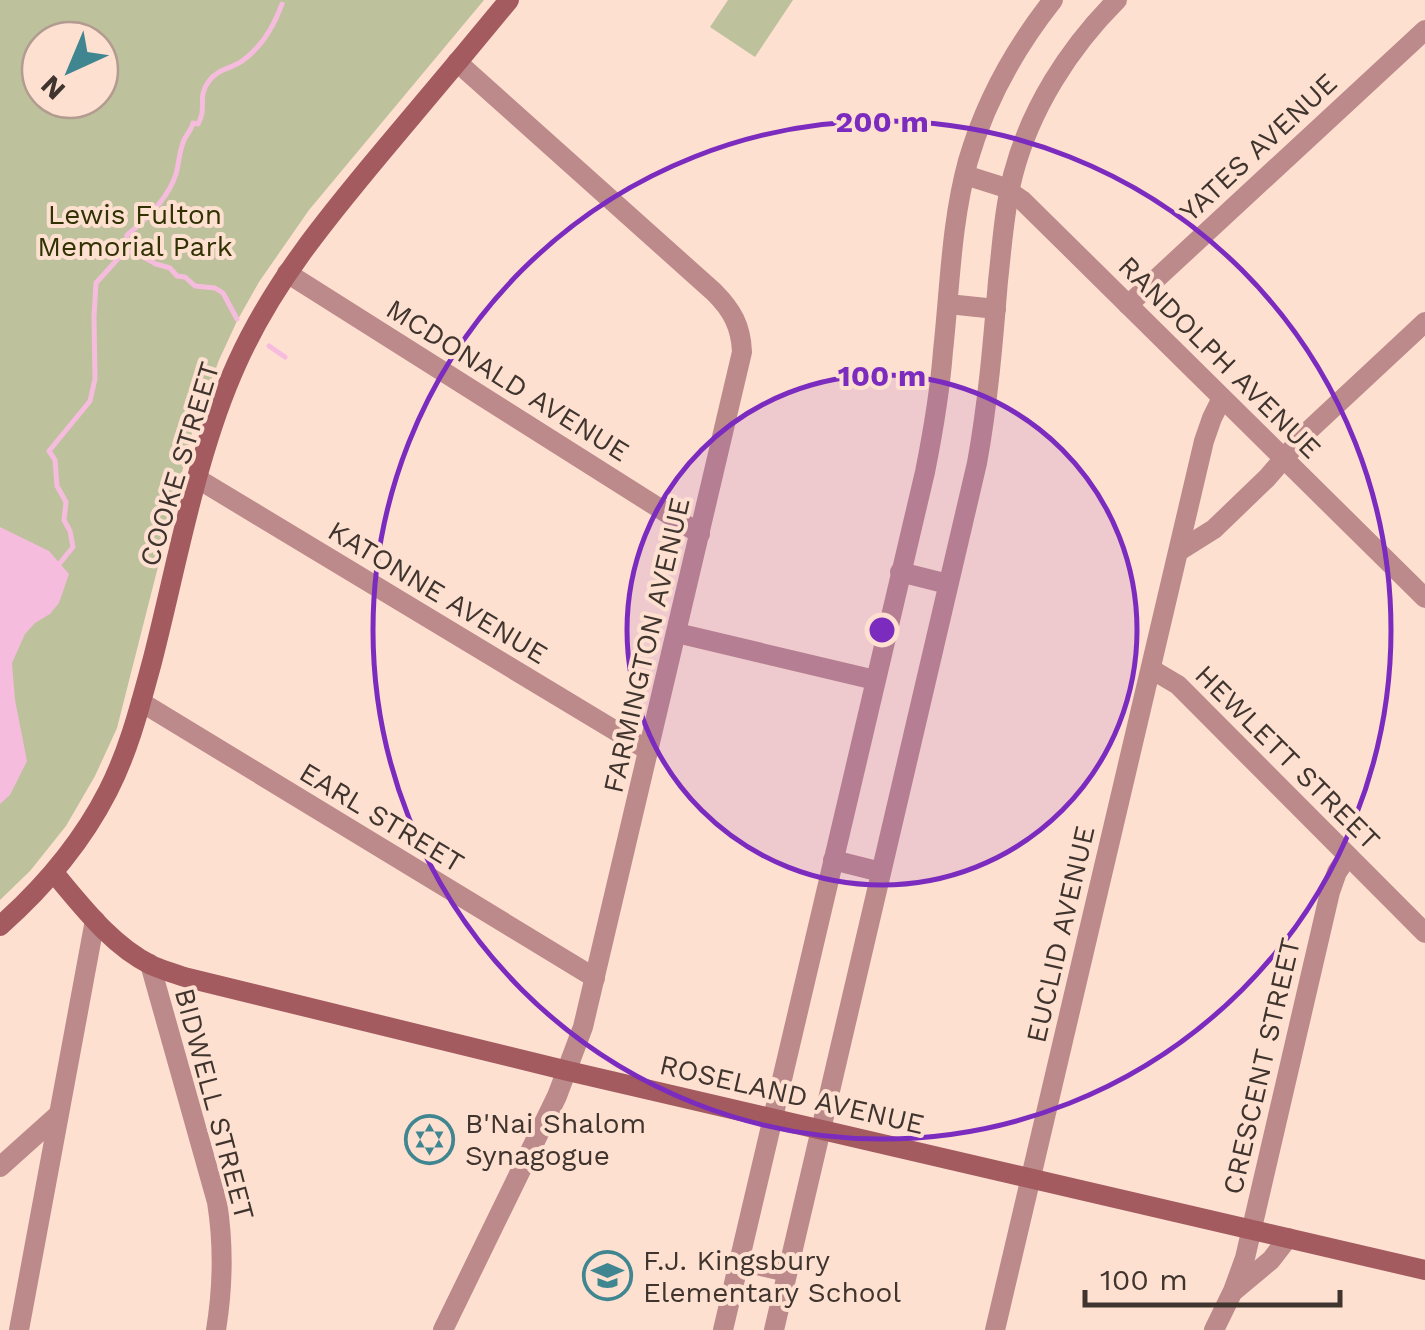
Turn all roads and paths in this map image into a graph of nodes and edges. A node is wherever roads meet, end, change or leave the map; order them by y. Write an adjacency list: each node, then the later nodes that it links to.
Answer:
1 (508, 0): 5 (street, COOKE STREET)
2 (1053, 0): 6 (street)
3 (1117, 0): 7 (street)
4 (1425, 30): 10 (street, YATES AVENUE)
5 (457, 62): 8 (street, COOKE STREET); 16 (street, FARMINGTON AVENUE)
6 (964, 176): 7 (street, RANDOLPH AVENUE); 9 (street)
7 (1010, 190): 10 (street, RANDOLPH AVENUE); 11 (street)
8 (286, 272): 15 (street, COOKE STREET); 16 (street, MCDONALD AVENUE)
9 (948, 304): 11 (street); 18 (street)
10 (1128, 305): 13 (street, RANDOLPH AVENUE)
11 (996, 308): 19 (street)
12 (1425, 322): 14 (street)
13 (1222, 398): 14 (street, RANDOLPH AVENUE); 17 (street, EUCLID AVENUE)
14 (1284, 458): 17 (street); 20 (street, RANDOLPH AVENUE)
15 (198, 480): 24 (street, COOKE STREET); 25 (street, KATONNE AVENUE)
16 (700, 534): 21 (street, FARMINGTON AVENUE)
17 (1179, 550): 22 (street, EUCLID AVENUE)
18 (900, 572): 19 (street); 23 (street)
19 (948, 584): 28 (street)
20 (1425, 598)
21 (677, 633): 23 (street); 25 (street, FARMINGTON AVENUE)
22 (1151, 669): 26 (street, HEWLETT STREET); 40 (street, EUCLID AVENUE)
23 (875, 680): 27 (street)
24 (141, 702): 29 (street, COOKE STREET); 34 (street, EARL STREET)
25 (649, 751): 34 (street, FARMINGTON AVENUE)
26 (1348, 856): 32 (street, HEWLETT STREET); 41 (street, CRESCENT STREET)
27 (832, 860): 28 (street); 37 (street)
28 (880, 872): 38 (street)
29 (54, 873): 30 (street, BIDWELL STREET); 31 (street, COOKE STREET)
30 (95, 920): 33 (street, BIDWELL STREET); 36 (street)
31 (0, 926)
32 (1425, 933)
33 (150, 964): 35 (street, ROSELAND AVENUE); 48 (street, BIDWELL STREET)
34 (596, 978): 35 (street, FARMINGTON AVENUE)
35 (568, 1071): 37 (street, ROSELAND AVENUE); 49 (street, FARMINGTON AVENUE)
36 (58, 1114): 39 (street); 47 (street)
37 (773, 1118): 38 (street, ROSELAND AVENUE); 43 (street)
38 (821, 1128): 40 (street, ROSELAND AVENUE); 45 (street)
39 (0, 1167)
40 (1031, 1178): 41 (street, ROSELAND AVENUE); 52 (street, EUCLID AVENUE)
41 (1251, 1229): 42 (street, ROSELAND AVENUE); 46 (street, CRESCENT STREET)
42 (1288, 1238): 44 (street, ROSELAND AVENUE); 46 (street, CRESCENT STREET)
43 (739, 1261): 45 (street); 50 (street)
44 (1425, 1270)
45 (787, 1272): 51 (street)
46 (1233, 1291): 53 (street, CRESCENT STREET)
47 (19, 1330)
48 (216, 1330)
49 (443, 1330)
50 (723, 1330)
51 (774, 1330)
52 (995, 1330)
53 (1214, 1330)

